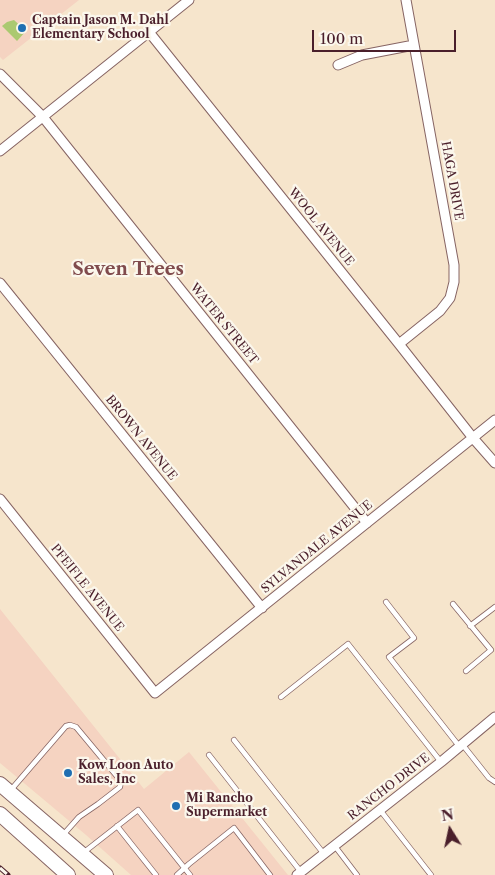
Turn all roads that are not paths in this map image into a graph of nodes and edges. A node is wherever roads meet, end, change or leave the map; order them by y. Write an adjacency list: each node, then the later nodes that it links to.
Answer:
1 (188, 0): 3 (street)
2 (406, 0): 4 (street, HAGA DRIVE)
3 (149, 32): 7 (street); 10 (street, WOOL AVENUE)
4 (414, 45): 5 (street); 10 (street, HAGA DRIVE)
5 (338, 65)
6 (0, 74): 7 (street, WATER STREET)
7 (43, 117): 8 (street); 15 (street, WATER STREET)
8 (0, 151)
9 (0, 283): 19 (street, BROWN AVENUE)
10 (399, 344): 12 (street, WOOL AVENUE)
11 (495, 420): 12 (street, SYLVANDALE AVENUE)
12 (472, 438): 13 (street); 15 (street, SYLVANDALE AVENUE)
13 (495, 463)
14 (0, 499): 22 (street, PFEIFLE AVENUE)
15 (367, 523): 19 (street, SYLVANDALE AVENUE)
16 (386, 602): 26 (lane)
17 (453, 604): 20 (lane)
18 (495, 607): 20 (lane)
19 (262, 608): 22 (street, SYLVANDALE AVENUE)
20 (470, 626): 21 (lane)
21 (466, 671)
22 (155, 693)
23 (281, 697): 28 (lane)
24 (495, 716): 26 (street, RANCHO DRIVE)
25 (234, 740): 37 (lane)
26 (461, 745): 28 (street, RANCHO DRIVE); 29 (lane)
27 (209, 755): 39 (lane)
28 (441, 762): 31 (street, RANCHO DRIVE)
29 (495, 782)
30 (5, 788): 34 (main road); 34 (lane)
31 (380, 810): 35 (street, RANCHO DRIVE); 47 (lane)
32 (0, 814): 40 (main road)
33 (117, 826): 36 (lane); 38 (lane); 42 (lane)
34 (62, 837): 36 (main road)
35 (334, 846): 37 (street, RANCHO DRIVE); 46 (lane)
36 (82, 854): 41 (main road)
37 (324, 854): 39 (street, RANCHO DRIVE)
38 (185, 869): 43 (lane); 44 (lane); 45 (lane)
39 (299, 873)
40 (68, 875)
41 (106, 875)
42 (156, 875)
43 (177, 875)
44 (190, 875)
45 (270, 875)
46 (357, 875)
47 (431, 875)

